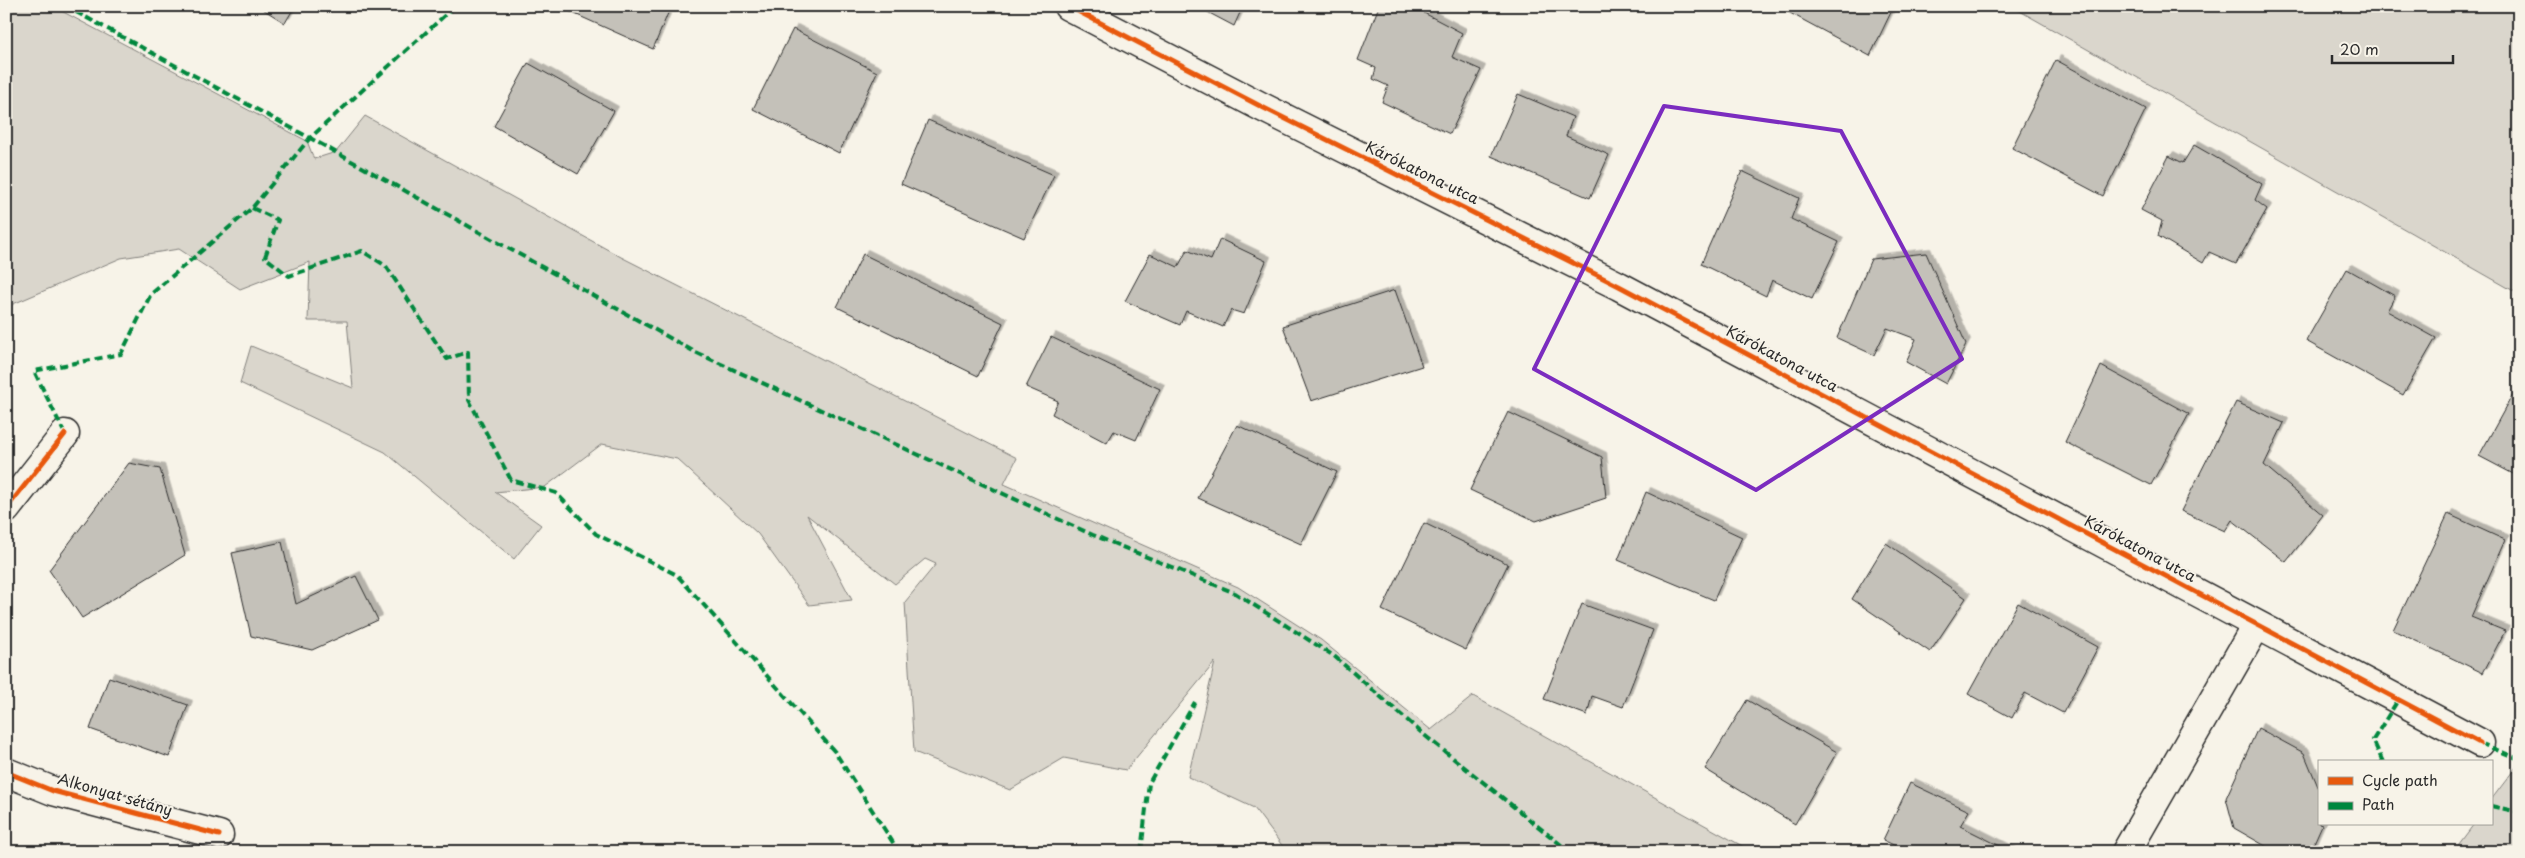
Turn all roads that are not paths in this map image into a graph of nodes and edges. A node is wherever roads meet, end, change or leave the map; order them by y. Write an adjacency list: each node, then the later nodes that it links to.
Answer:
1 (1068, 6): 4 (street, Kárókatona utca)
2 (65, 434): 3 (street)
3 (6, 509)
4 (2256, 626): 5 (street, Kárókatona utca); 8 (street)
5 (2480, 743)
6 (6, 772): 7 (street, Alkonyat sétány)
7 (219, 835)
8 (2126, 852)

